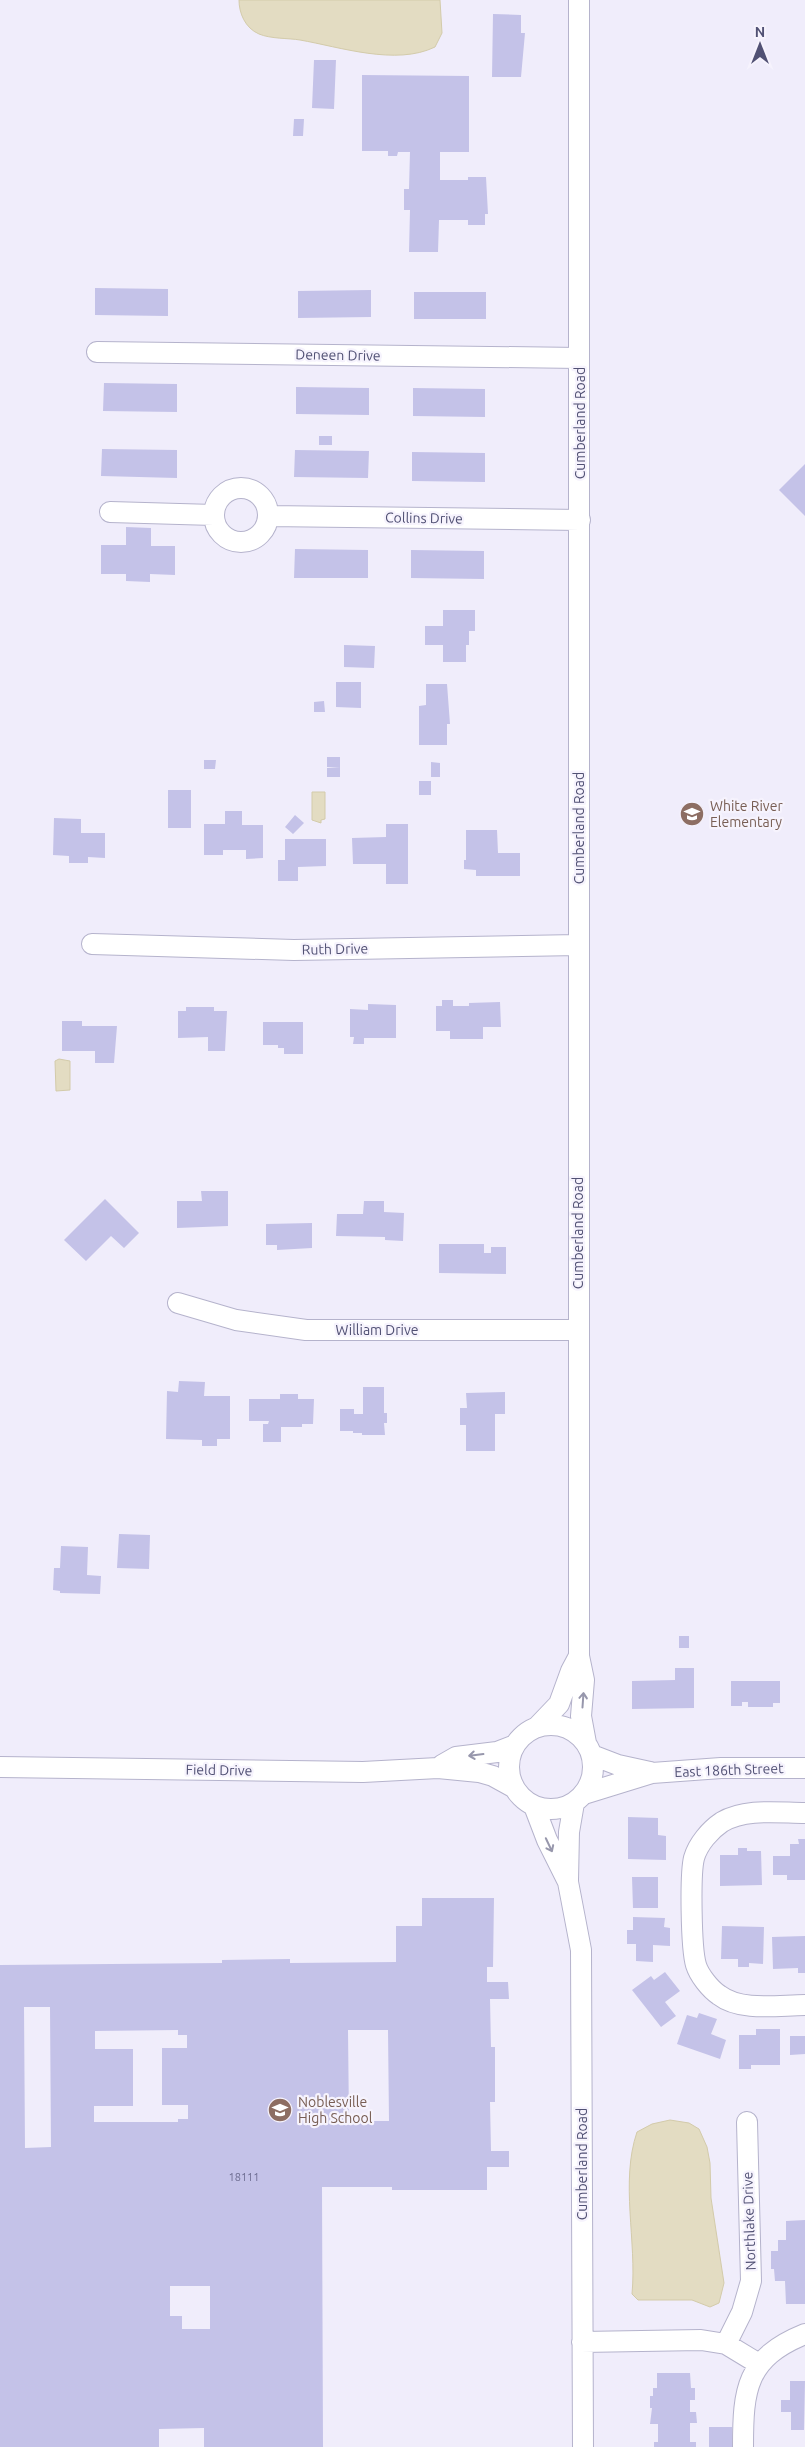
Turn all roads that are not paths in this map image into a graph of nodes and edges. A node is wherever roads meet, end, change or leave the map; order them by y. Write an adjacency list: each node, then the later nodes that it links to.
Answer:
1 (579, 0): 3 (street, Cumberland Road)
2 (97, 352): 3 (street, Deneen Drive)
3 (579, 358): 7 (street, Cumberland Road)
4 (110, 512): 5 (street)
5 (214, 515): 6 (street); 6 (street)
6 (268, 516): 7 (street, Collins Drive)
7 (580, 520): 9 (street, Cumberland Road)
8 (92, 944): 9 (street, Ruth Drive)
9 (578, 945): 11 (street, Cumberland Road)
10 (178, 1303): 11 (street, William Drive)
11 (578, 1330): 12 (street, Cumberland Road)
12 (578, 1656): 13 (street, Cumberland Road); 15 (street, Cumberland Road, one-way to 12)
13 (536, 1727): 14 (street); 15 (street)
14 (515, 1745): 17 (street, one-way to 17); 20 (street)
15 (589, 1749): 19 (street, East 186th Street); 21 (street)
16 (0, 1767): 17 (street, Field Drive)
17 (438, 1768): 20 (street)
18 (805, 1768): 19 (street, East 186th Street)
19 (652, 1773): 21 (street, East 186th Street)
20 (513, 1787): 22 (street)
21 (579, 1799): 22 (street); 24 (street, Cumberland Road)
22 (534, 1806): 24 (street, Cumberland Road, one-way to 24)
23 (805, 1813): 25 (street)
24 (568, 1882): 28 (street, Cumberland Road)
25 (805, 2005)
26 (747, 2122): 29 (street, Northlake Drive)
27 (805, 2334): 30 (street)
28 (582, 2342): 29 (street); 31 (street, Cumberland Road)
29 (726, 2344): 30 (street)
30 (759, 2364): 32 (street)
31 (583, 2447)
32 (742, 2447)

